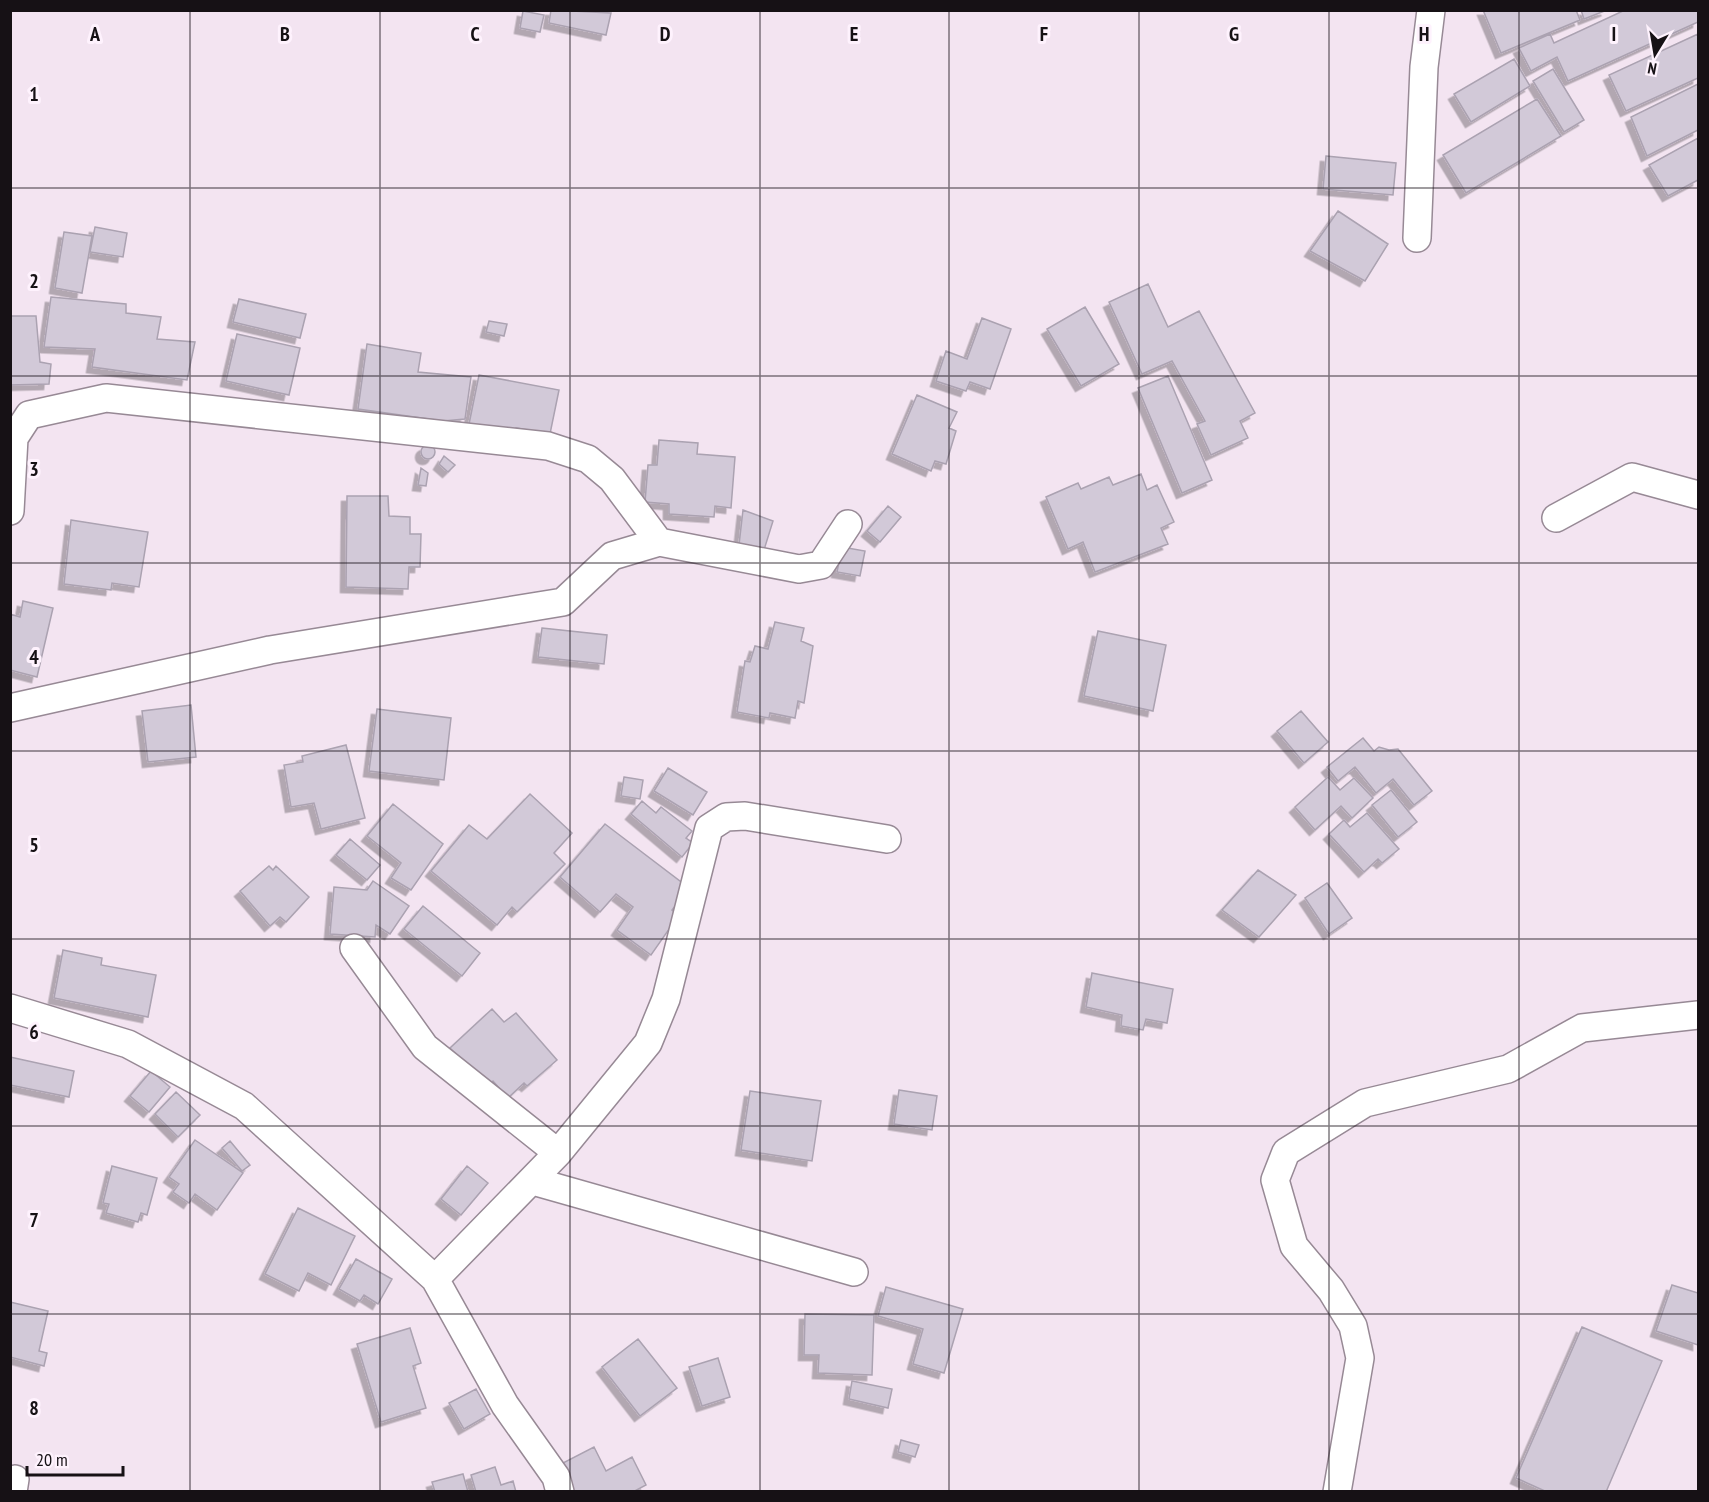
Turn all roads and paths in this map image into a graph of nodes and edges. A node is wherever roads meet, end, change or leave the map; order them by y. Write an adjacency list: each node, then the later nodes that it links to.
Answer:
1 (1431, 10): 2 (street)
2 (1417, 238)
3 (1698, 495): 5 (street)
4 (10, 511): 7 (street)
5 (1556, 518)
6 (848, 524): 7 (street)
7 (659, 542): 8 (street)
8 (10, 708)
9 (887, 839): 13 (street)
10 (354, 948): 13 (street)
11 (10, 1008): 16 (street)
12 (1698, 1015): 18 (street)
13 (558, 1153): 14 (street)
14 (533, 1181): 15 (street); 16 (street)
15 (854, 1272)
16 (435, 1279): 17 (street)
17 (560, 1491)
18 (1337, 1491)

